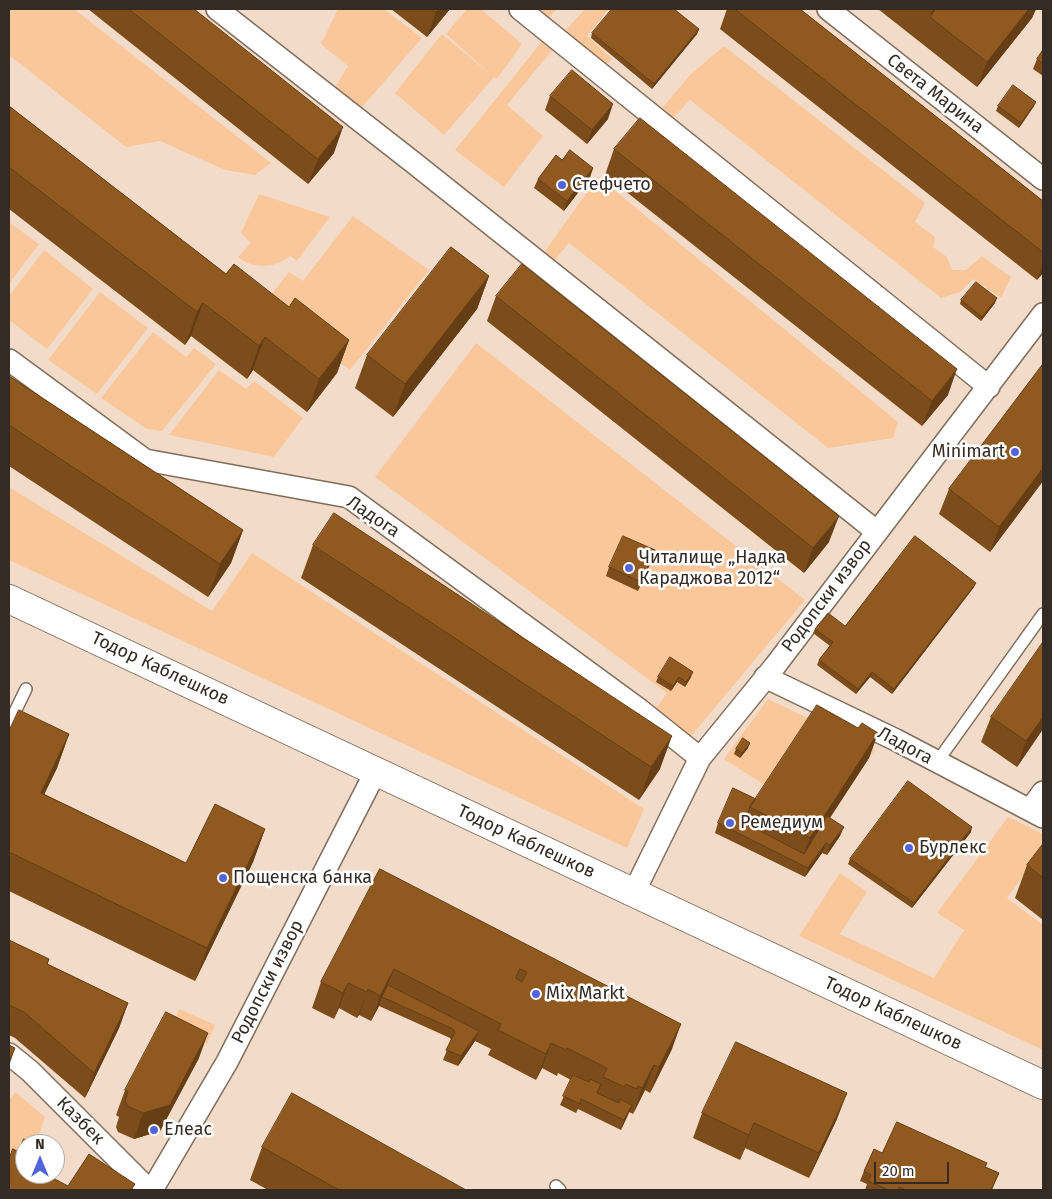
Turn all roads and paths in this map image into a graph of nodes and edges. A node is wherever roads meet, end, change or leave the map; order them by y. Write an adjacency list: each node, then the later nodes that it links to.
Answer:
1 (216, 9): 8 (street)
2 (520, 9): 7 (street)
3 (828, 9): 4 (street, Света Марина)
4 (1043, 179)
5 (1043, 314): 7 (street, Родопски извор)
6 (9, 360): 14 (street, Ладога)
7 (989, 387): 8 (street, Родопски извор)
8 (876, 531): 11 (street, Родопски извор)
9 (9, 599): 16 (main road, Тодор Каблешков)
10 (1043, 614): 15 (lane)
11 (765, 677): 14 (street, Родопски извор); 15 (street, Ладога)
12 (26, 689): 13 (lane)
13 (9, 724)
14 (700, 758): 19 (street, Родопски извор)
15 (937, 762): 18 (street, Ладога)
16 (376, 771): 19 (main road, Тодор Каблешков); 22 (street, Родопски извор)
17 (1043, 792): 18 (street)
18 (1037, 813)
19 (634, 892): 21 (main road, Тодор Каблешков)
20 (9, 1054): 22 (street, Казбек)
21 (1043, 1085)
22 (150, 1190)

